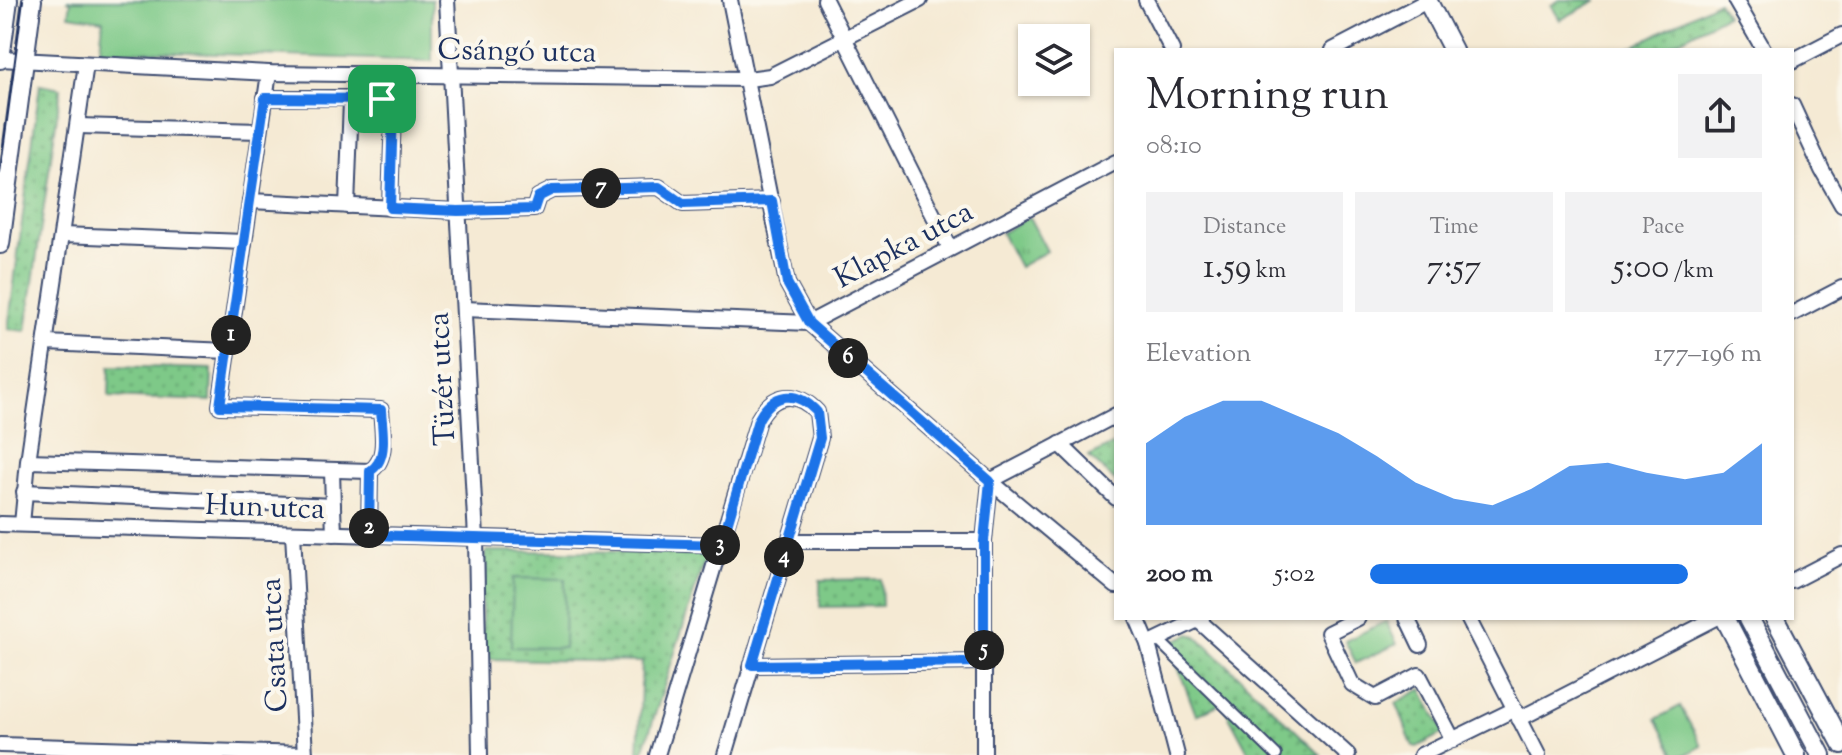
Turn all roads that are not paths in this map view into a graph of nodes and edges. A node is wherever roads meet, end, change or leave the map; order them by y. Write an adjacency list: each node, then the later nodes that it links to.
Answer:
1 (8, 0): 16 (main road)
2 (32, 0): 18 (main road)
3 (447, 0): 21 (street, Tüzér utca)
4 (730, 0): 22 (street)
5 (825, 0): 11 (street)
6 (920, 0): 11 (street, Csángó utca)
7 (1146, 0): 12 (street)
8 (1735, 0): 15 (street)
9 (1427, 1): 13 (street); 14 (main road)
10 (1842, 35): 17 (street)
11 (846, 39): 22 (street, Csángó utca); 38 (street)
12 (1171, 48)
13 (1337, 48)
14 (1452, 48)
15 (1763, 48)
16 (0, 59): 18 (street, Csángó utca)
17 (1794, 60)
18 (24, 61): 19 (street, Csángó utca); 37 (main road)
19 (86, 64): 20 (street, Csángó utca); 26 (street)
20 (269, 73): 21 (street, Csángó utca); 23 (street)
21 (451, 74): 22 (street, Csángó utca); 34 (street, Tüzér utca)
22 (748, 79): 30 (street)
23 (265, 98): 24 (street); 27 (street)
24 (358, 98): 32 (street); 33 (street)
25 (1794, 109): 31 (street)
26 (78, 126): 27 (street); 35 (street)
27 (260, 131): 29 (street)
28 (1114, 163): 38 (street, Klapka utca)
29 (250, 201): 32 (street); 36 (street)
30 (772, 201): 34 (street); 42 (street)
31 (1842, 205)
32 (347, 206): 33 (street)
33 (390, 208): 34 (street)
34 (458, 211): 40 (street, Tüzér utca)
35 (62, 235): 36 (street); 43 (street)
36 (244, 242): 44 (street)
37 (0, 244)
38 (950, 248): 42 (street, Klapka utca)
39 (1842, 288): 41 (street)
40 (464, 309): 42 (street); 59 (street, Tüzér utca)
41 (1794, 313)
42 (809, 323): 50 (street)
43 (46, 343): 44 (street); 47 (street)
44 (228, 351): 49 (street)
45 (1114, 416): 46 (street)
46 (1060, 444): 50 (street); 52 (street)
47 (28, 461): 48 (street); 51 (street)
48 (332, 470): 49 (street); 53 (street)
49 (370, 471): 58 (street)
50 (990, 481): 61 (street); 65 (street)
51 (24, 492): 53 (street); 55 (street)
52 (1114, 496)
53 (333, 506): 57 (street)
54 (0, 524): 55 (street, Hun utca)
55 (22, 524): 56 (street, Hun utca)
56 (293, 533): 57 (street, Hun utca); 85 (street, Csata utca)
57 (334, 534): 58 (street, Hun utca)
58 (369, 535): 59 (street, Hun utca)
59 (476, 538): 62 (street, Hun utca); 86 (street, Tüzér utca)
60 (789, 541): 61 (street); 62 (street); 79 (street)
61 (984, 541): 78 (street)
62 (721, 545): 87 (street)
63 (1842, 555): 64 (street)
64 (1794, 580)
65 (1114, 584)
66 (1138, 620): 76 (street)
67 (1198, 620): 76 (street)
68 (1201, 620): 92 (street)
69 (1354, 620): 81 (street)
70 (1408, 620): 77 (street)
71 (1469, 620): 80 (street)
72 (1712, 620): 80 (street)
73 (1726, 620): 95 (main road)
74 (1750, 620): 96 (main road)
75 (1776, 620): 82 (main road)
76 (1153, 642): 90 (street); 91 (street)
77 (1420, 645)
78 (984, 662): 79 (street); 89 (street)
79 (752, 665): 88 (street)
80 (1517, 714): 81 (street); 94 (street)
81 (1453, 740): 93 (street)
82 (1840, 740): 96 (street)
83 (0, 745): 84 (street)
84 (44, 750): 85 (street)
85 (305, 754)
86 (480, 755)
87 (657, 755)
88 (725, 755)
89 (984, 755)
90 (1177, 755)
91 (1276, 755)
92 (1348, 755)
93 (1421, 755)
94 (1538, 755)
95 (1796, 755)
96 (1822, 755)

